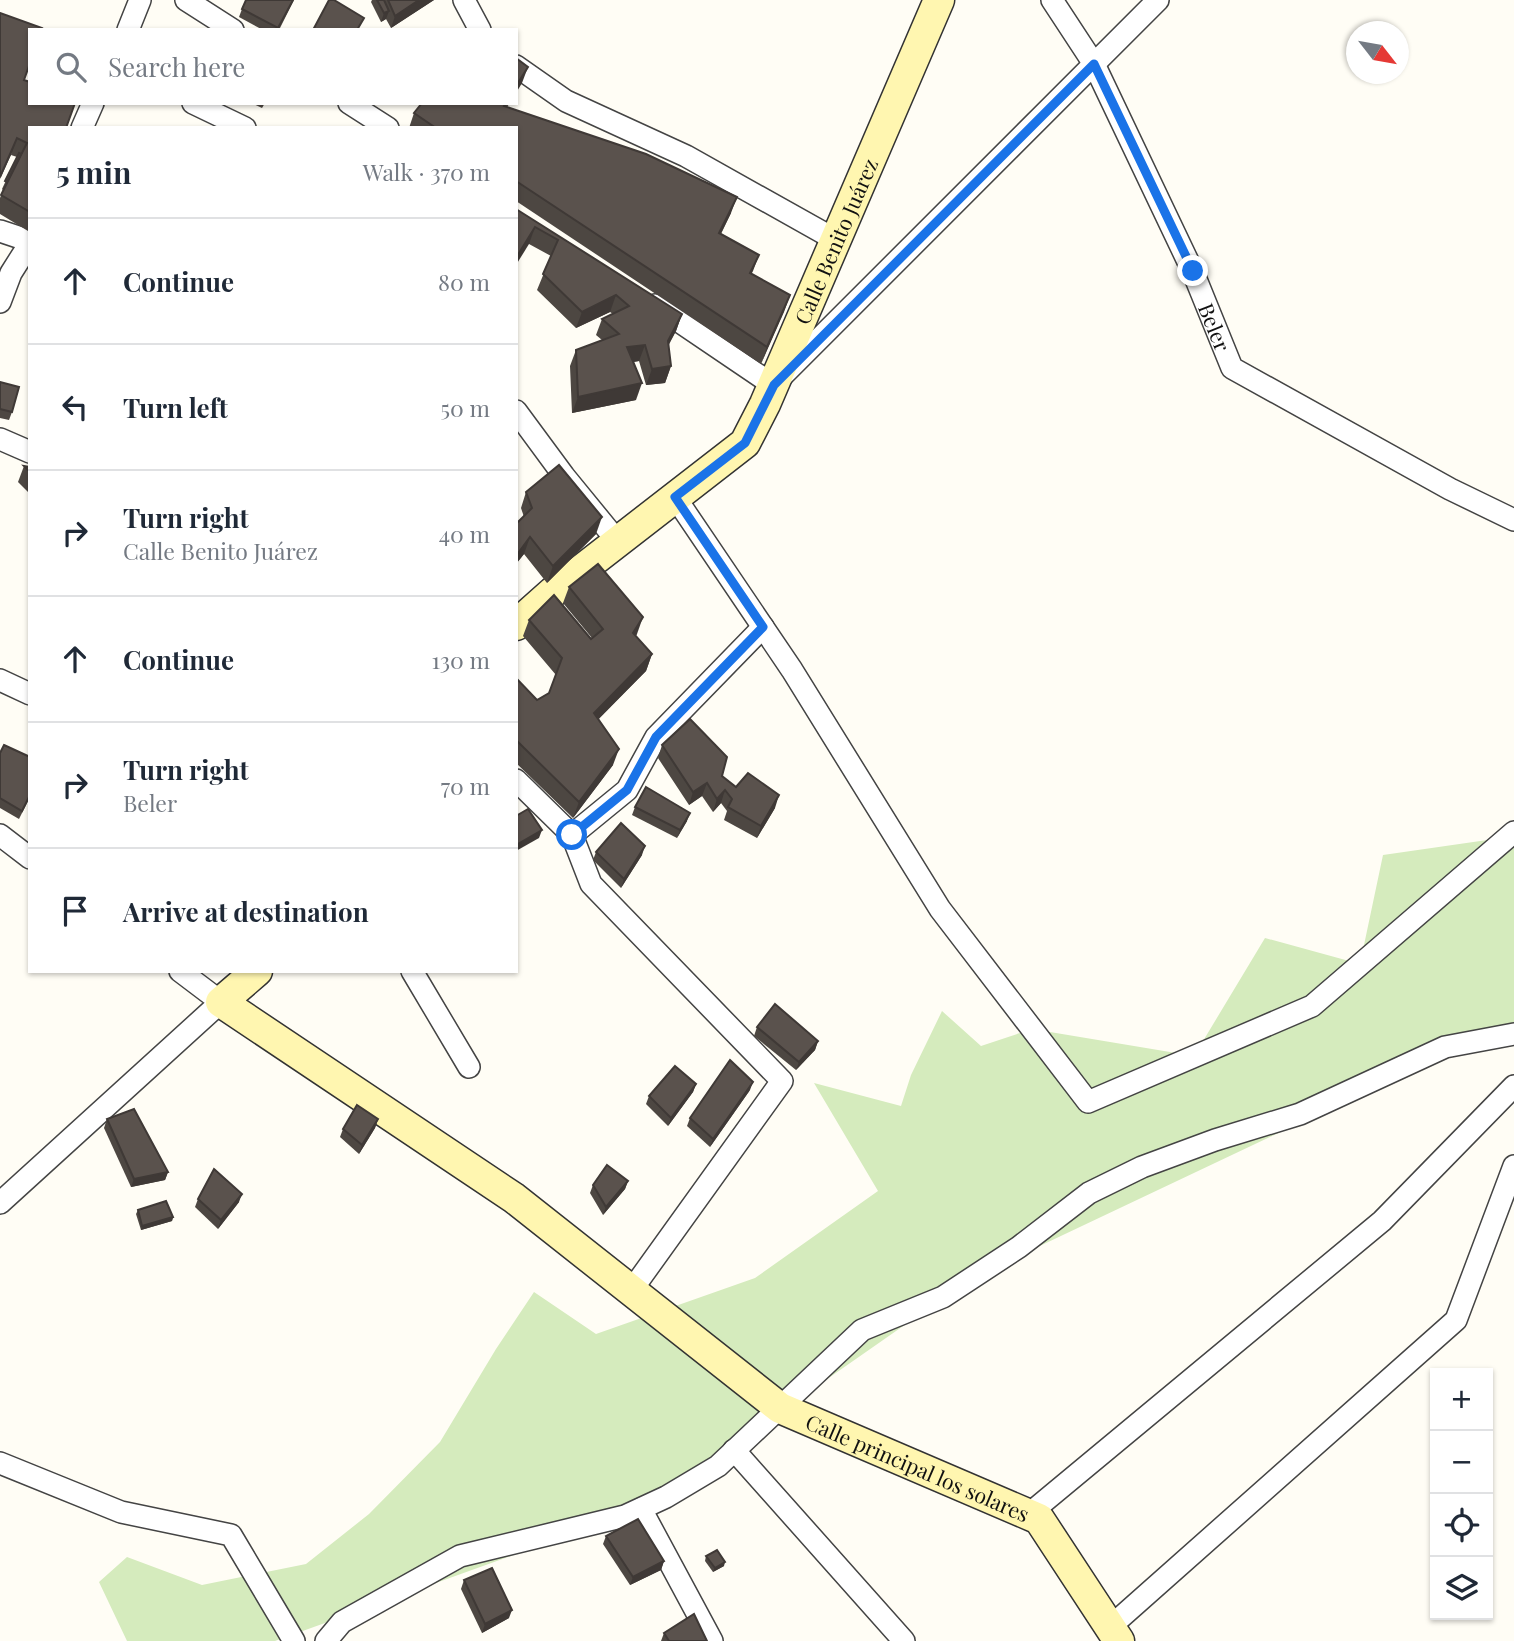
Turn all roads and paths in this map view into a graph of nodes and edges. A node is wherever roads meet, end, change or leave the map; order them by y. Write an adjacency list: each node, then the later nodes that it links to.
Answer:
1 (140, 0): 7 (street)
2 (186, 0): 8 (street)
3 (464, 0): 9 (street)
4 (939, 0): 19 (main road, Calle Benito Juárez)
5 (1052, 0): 10 (street, Beler)
6 (1158, 0): 10 (street)
7 (129, 28)
8 (230, 28)
9 (479, 28)
10 (1094, 64): 24 (street); 29 (street, Beler)
11 (518, 67): 19 (street)
12 (92, 105): 15 (street)
13 (197, 105): 16 (street)
14 (352, 105): 17 (street)
15 (83, 126)
16 (241, 126)
17 (385, 126)
18 (0, 231): 20 (street)
19 (836, 240): 24 (main road, Calle Benito Juárez)
20 (28, 241)
21 (28, 245): 23 (street)
22 (640, 295): 24 (street)
23 (0, 302)
24 (774, 385): 28 (main road, Calle Benito Juárez)
25 (519, 422): 30 (street)
26 (0, 439): 27 (street)
27 (28, 451)
28 (675, 497): 30 (main road, Calle Benito Juárez); 32 (street)
29 (1514, 520)
30 (618, 542): 31 (main road, Calle Benito Juárez)
31 (518, 623)
32 (763, 627): 36 (street); 38 (street)
33 (0, 680): 34 (street)
34 (28, 693)
35 (518, 782): 38 (street)
36 (1514, 832)
37 (0, 835): 39 (street)
38 (572, 835): 49 (street)
39 (28, 856)
40 (183, 973): 43 (street)
41 (255, 973): 43 (main road)
42 (413, 973): 45 (street)
43 (221, 1002): 48 (street); 49 (main road, Calle principal los solares)
44 (1514, 1034): 50 (street)
45 (469, 1067)
46 (1514, 1086): 54 (street)
47 (1514, 1166): 55 (street)
48 (0, 1203)
49 (631, 1291): 50 (main road, Calle principal los solares)
50 (780, 1408): 51 (street); 54 (main road, Calle principal los solares)
51 (734, 1450): 53 (street); 59 (street)
52 (0, 1463): 56 (street)
53 (640, 1509): 57 (street); 58 (street)
54 (1029, 1514): 55 (main road, Calle principal los solares)
55 (1115, 1634)
56 (294, 1641)
57 (326, 1641)
58 (712, 1641)
59 (905, 1641)

